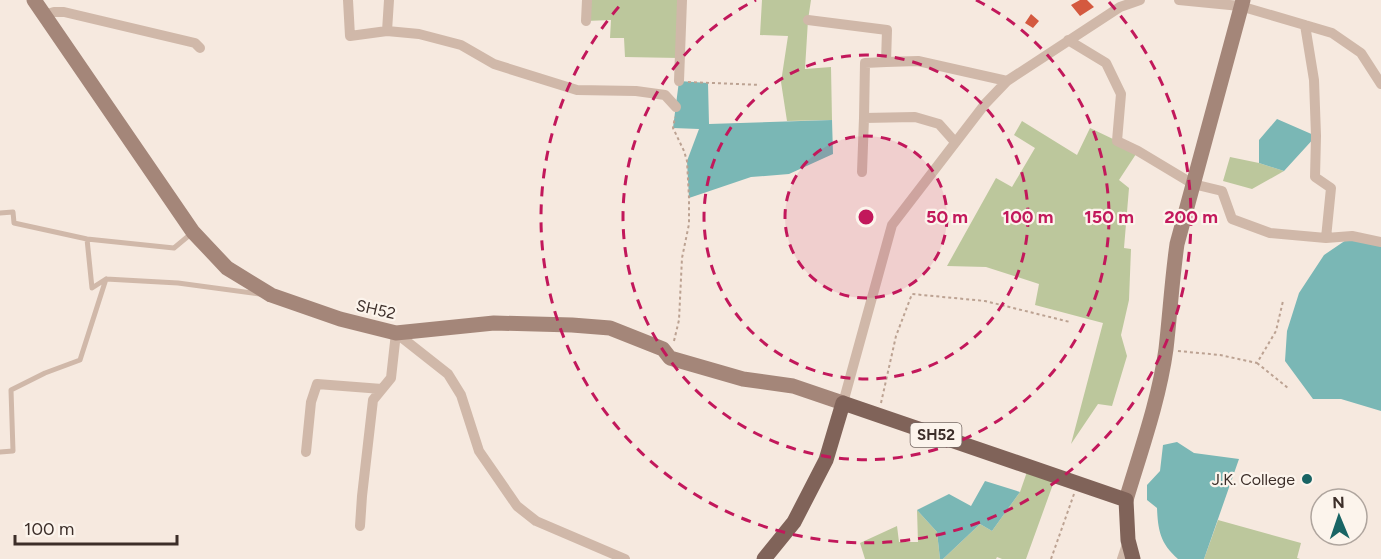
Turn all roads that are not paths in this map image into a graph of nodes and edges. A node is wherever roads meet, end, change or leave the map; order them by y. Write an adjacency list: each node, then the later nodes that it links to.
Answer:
1 (34, 0): 9 (street, SH52 / SH52)
2 (348, 0): 13 (street)
3 (389, 0): 13 (street)
4 (587, 0): 11 (street)
5 (682, 0): 17 (street)
6 (1140, 0): 14 (street)
7 (1179, 0): 8 (street)
8 (1241, 3): 12 (street); 24 (street)
9 (44, 15): 15 (street); 26 (street, SH52 / SH52)
10 (808, 20): 16 (street)
11 (586, 21)
12 (1305, 25): 19 (street); 28 (street)
13 (387, 31): 20 (street)
14 (1068, 40): 18 (street); 24 (street)
15 (200, 48)
16 (886, 62): 18 (street); 21 (street)
17 (679, 81)
18 (1007, 81): 22 (street)
19 (1381, 84)
20 (676, 107)
21 (864, 118): 22 (street); 23 (street)
22 (955, 142): 34 (street)
23 (862, 172)
24 (1193, 184): 28 (street); 37 (street)
25 (0, 213): 27 (lane)
26 (193, 232): 27 (lane); 31 (street, SH52 / SH52)
27 (87, 238): 30 (lane)
28 (1326, 238): 29 (street)
29 (1381, 242)
30 (106, 279): 31 (lane); 35 (lane)
31 (271, 295): 32 (street, SH52 / SH52)
32 (396, 333): 33 (street); 34 (street, SH52 / SH52); 40 (street)
33 (382, 389): 36 (street); 38 (street)
34 (843, 403): 37 (main road, SH52 / SH52); 41 (main road)
35 (0, 452)
36 (306, 452)
37 (1126, 500): 39 (main road)
38 (360, 526)
39 (1128, 540): 42 (street); 43 (main road)
40 (625, 559)
41 (764, 559)
42 (1122, 559)
43 (1134, 559)

